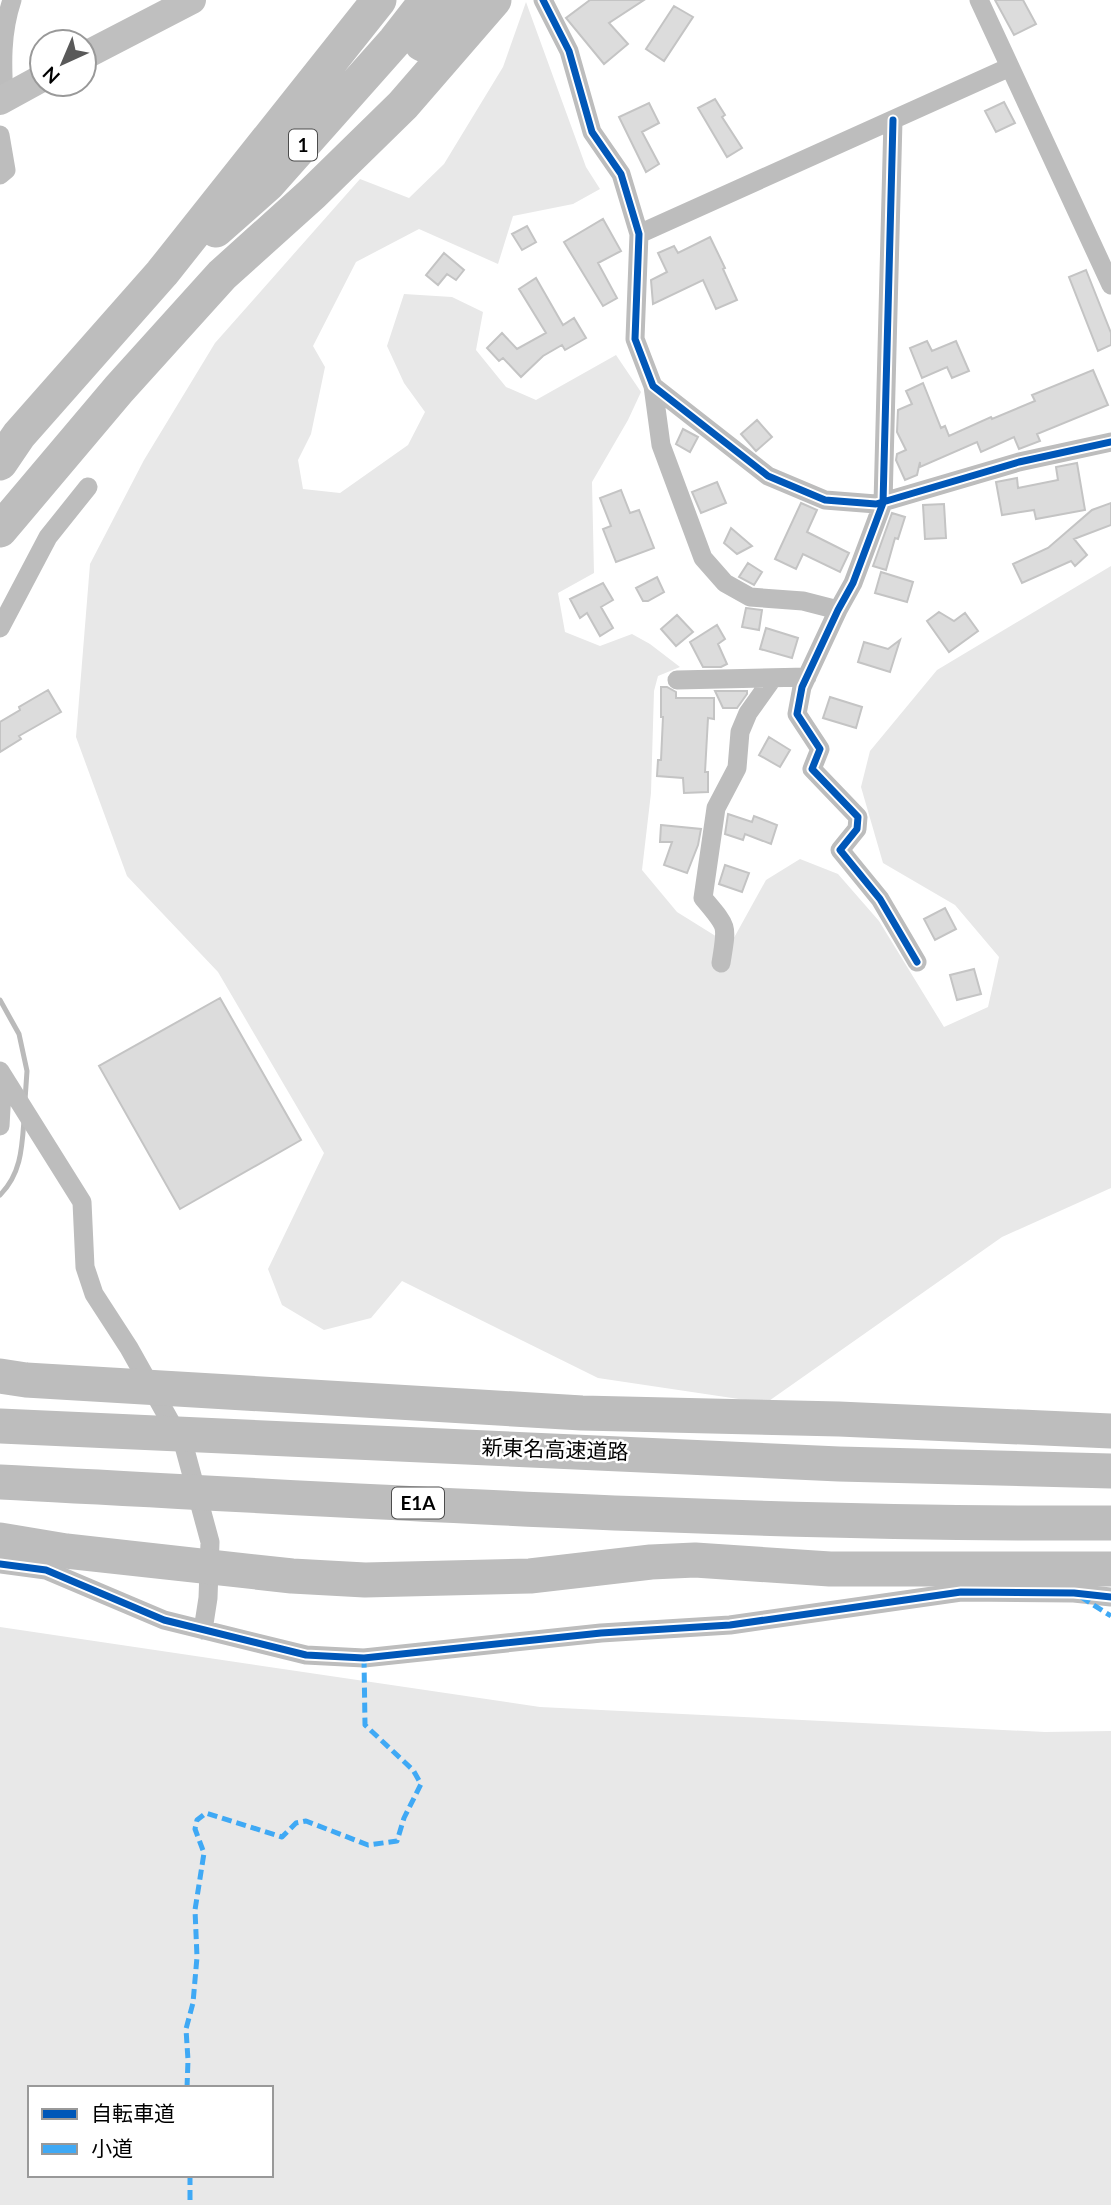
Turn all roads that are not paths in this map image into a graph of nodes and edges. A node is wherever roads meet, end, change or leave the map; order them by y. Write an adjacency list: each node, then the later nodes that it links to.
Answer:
1 (12, 0): 12 (street)
2 (192, 0): 9 (main road)
3 (379, 0): 17 (highway)
4 (428, 0): 17 (highway, 1)
5 (456, 0): 18 (highway)
6 (494, 0): 18 (highway)
7 (543, 0): 16 (street)
8 (979, 0): 10 (street)
9 (98, 50)
10 (1010, 67): 13 (street); 19 (street)
11 (28, 86): 12 (main road)
12 (2, 100)
13 (893, 120): 16 (street); 24 (street)
14 (0, 135): 15 (street)
15 (0, 175)
16 (639, 234): 20 (street)
17 (162, 274): 22 (highway)
18 (222, 275): 25 (highway)
19 (1111, 285)
20 (653, 386): 24 (street); 26 (street)
21 (1111, 442): 24 (street)
22 (0, 463)
23 (88, 487): 27 (street)
24 (883, 503): 26 (street)
25 (0, 530)
26 (838, 610): 28 (street)
27 (0, 628)
28 (807, 677): 29 (street); 31 (street)
29 (773, 678): 30 (street); 32 (street)
30 (677, 680)
31 (917, 962)
32 (721, 963)
33 (0, 1071): 46 (street)
34 (0, 1082): 35 (street)
35 (0, 1126)
36 (0, 1376): 38 (highway)
37 (0, 1426): 39 (highway, 新東名高速道路)
38 (1111, 1431)
39 (1111, 1471)
40 (0, 1482): 41 (highway, E1A)
41 (1111, 1523)
42 (0, 1540): 44 (highway)
43 (0, 1564): 46 (street)
44 (1111, 1569)
45 (1111, 1597): 46 (street)
46 (203, 1630)

